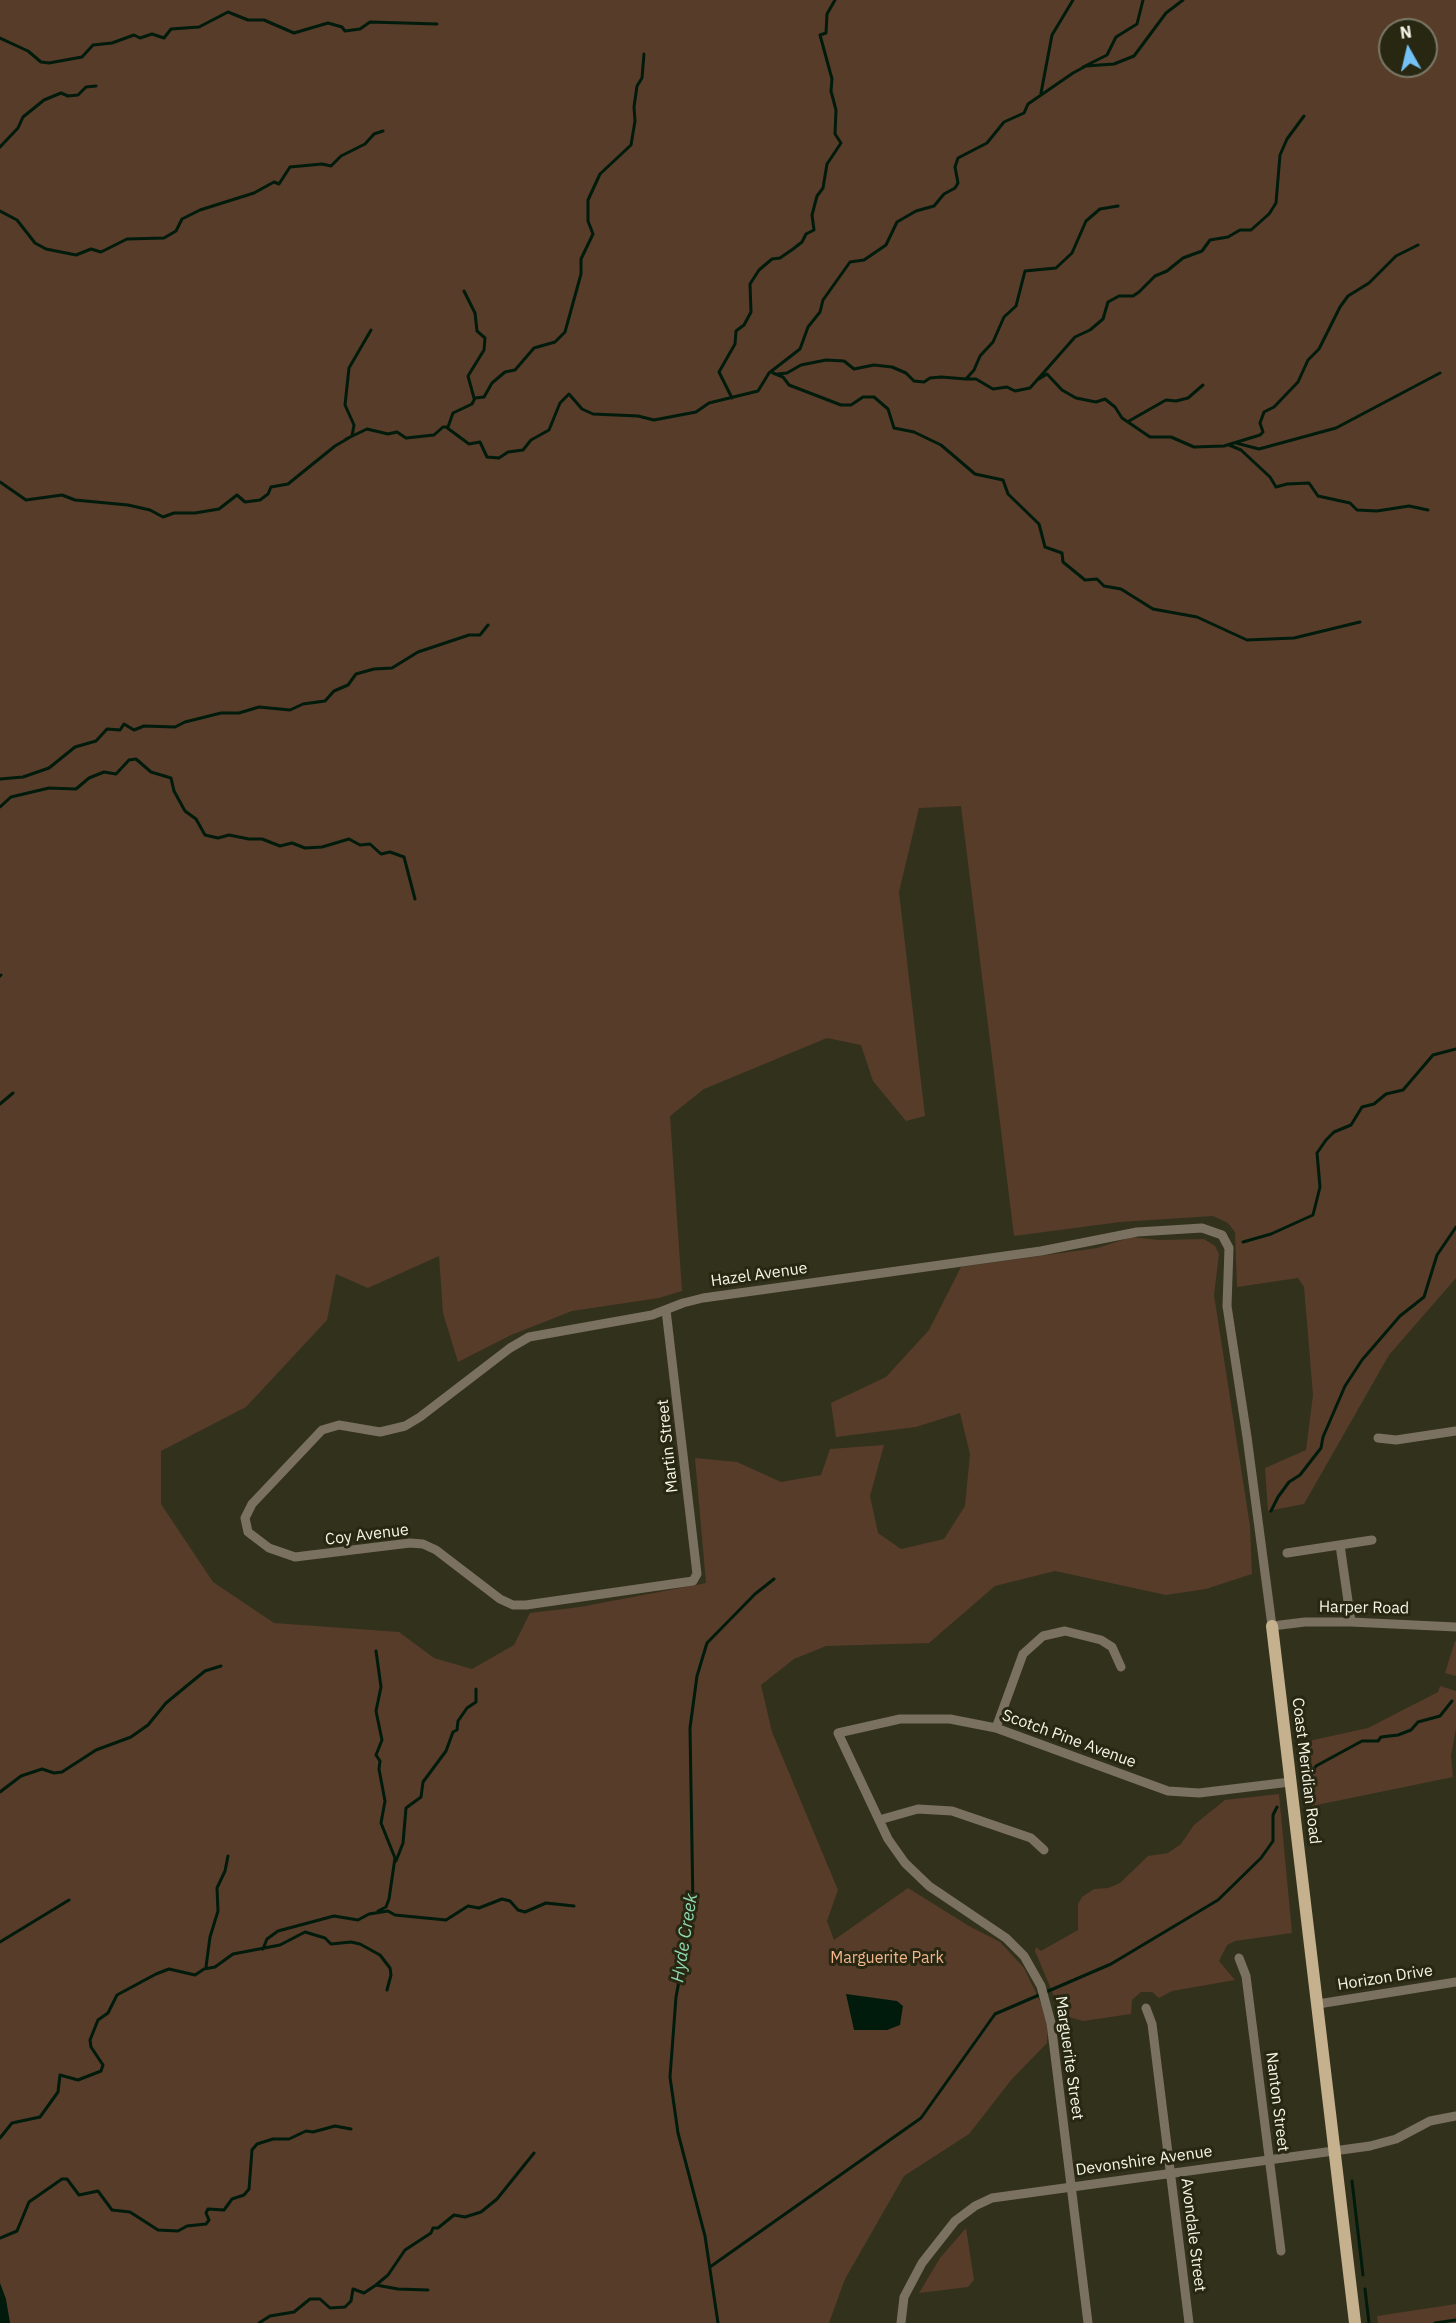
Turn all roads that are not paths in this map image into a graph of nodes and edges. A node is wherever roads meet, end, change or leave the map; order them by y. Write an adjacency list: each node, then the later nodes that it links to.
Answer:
1 (1214, 1230): 2 (street, Hazel Avenue); 11 (street, Coast Meridian Road)
2 (666, 1310): 3 (street, Hazel Avenue); 9 (street, Martin Street)
3 (339, 1425): 9 (street, Coy Avenue)
4 (1456, 1431): 5 (street)
5 (1378, 1438)
6 (1372, 1540): 7 (street)
7 (1340, 1545): 8 (street); 10 (street)
8 (1287, 1553)
9 (697, 1578)
10 (1351, 1622): 11 (street, Harper Road); 12 (street, Harper Road)
11 (1272, 1626): 16 (main road, Coast Meridian Road)
12 (1456, 1627)
13 (1121, 1667): 14 (street)
14 (996, 1728): 15 (street, Scotch Pine Avenue); 16 (street, Scotch Pine Avenue)
15 (838, 1733): 17 (street, Marguerite Street)
16 (1290, 1782): 21 (main road, Coast Meridian Road)
17 (879, 1820): 18 (street); 27 (street, Marguerite Street)
18 (1044, 1850)
19 (1239, 1958): 25 (street, Nanton Street)
20 (1456, 1982): 21 (street, Horizon Drive)
21 (1318, 2004): 24 (main road, Coast Meridian Road)
22 (1146, 2008): 26 (street, Avondale Street)
23 (1456, 2115): 24 (street, Devonshire Avenue)
24 (1335, 2151): 25 (street, Devonshire Avenue); 32 (main road, Coast Meridian Road)
25 (1269, 2160): 26 (street, Devonshire Avenue); 28 (street, Nanton Street)
26 (1170, 2173): 27 (street, Devonshire Avenue); 31 (street, Avondale Street)
27 (1071, 2186): 29 (street, Devonshire Avenue); 30 (street, Marguerite Street)
28 (1281, 2252)
29 (901, 2323)
30 (1088, 2323)
31 (1188, 2323)
32 (1355, 2323)

